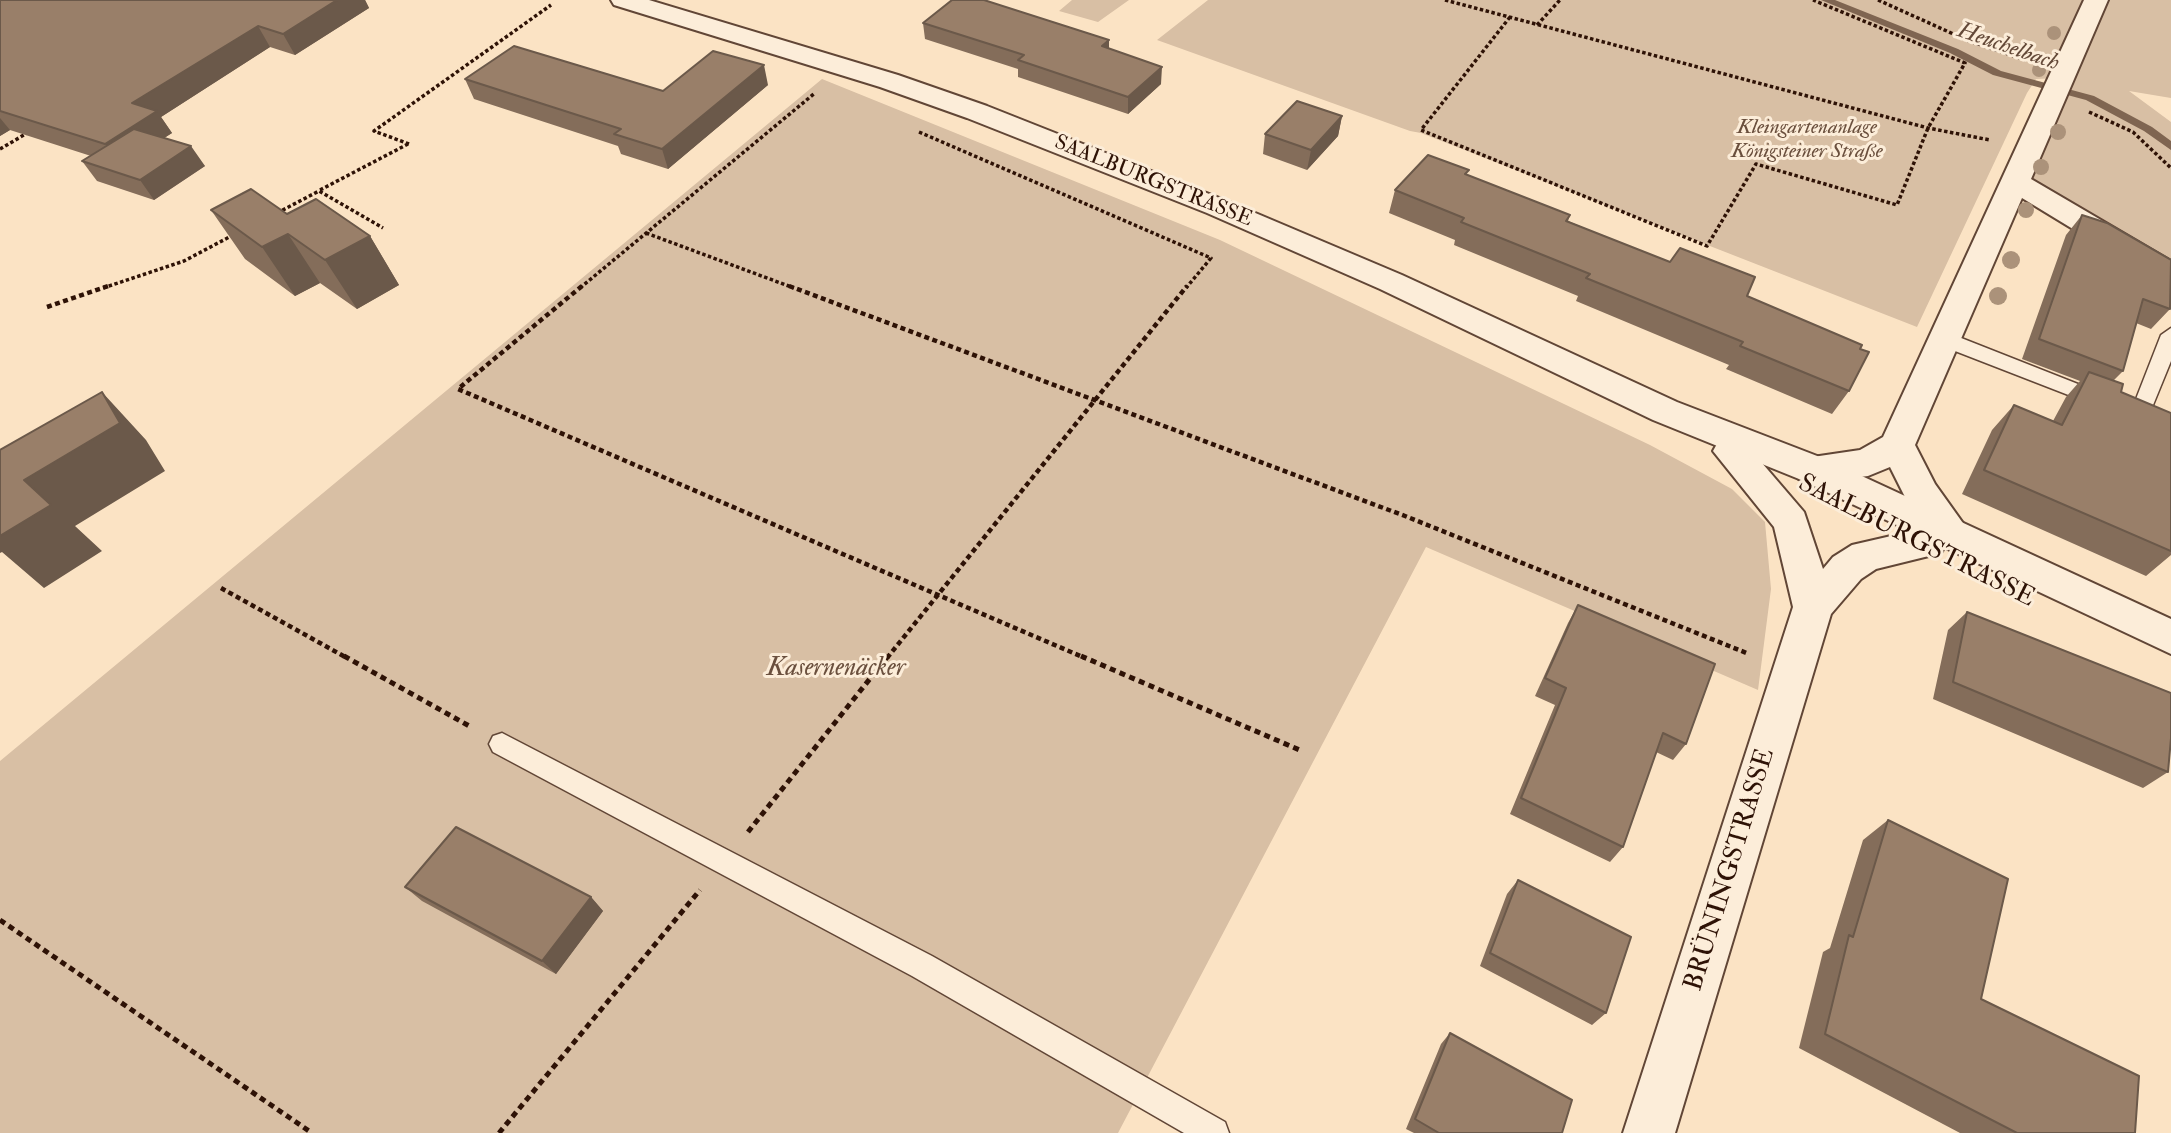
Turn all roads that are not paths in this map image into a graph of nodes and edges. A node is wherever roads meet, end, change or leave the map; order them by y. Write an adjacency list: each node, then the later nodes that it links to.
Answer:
1 (623, 0): 7 (street, SAALBURGSTRASSE)
2 (2093, 1): 3 (street)
3 (2019, 169): 4 (street); 6 (street)
4 (2171, 275)
5 (2171, 335): 6 (lane)
6 (1944, 340): 8 (street)
7 (1665, 411): 9 (street, SAALBURGSTRASSE); 10 (street, SAALBURGSTRASSE)
8 (1898, 445): 10 (street); 11 (street)
9 (1731, 451): 11 (street, SAALBURGSTRASSE); 12 (street)
10 (1812, 469): 11 (street, SAALBURGSTRASSE)
11 (1939, 538): 12 (street, BRÜNINGSTRASSE); 13 (street, SAALBURGSTRASSE); 14 (street, SAALBURGSTRASSE)
12 (1813, 607): 17 (street, BRÜNINGSTRASSE)
13 (2171, 637)
14 (2171, 666)
15 (502, 744): 16 (lane)
16 (1213, 1133)
17 (1649, 1133)

